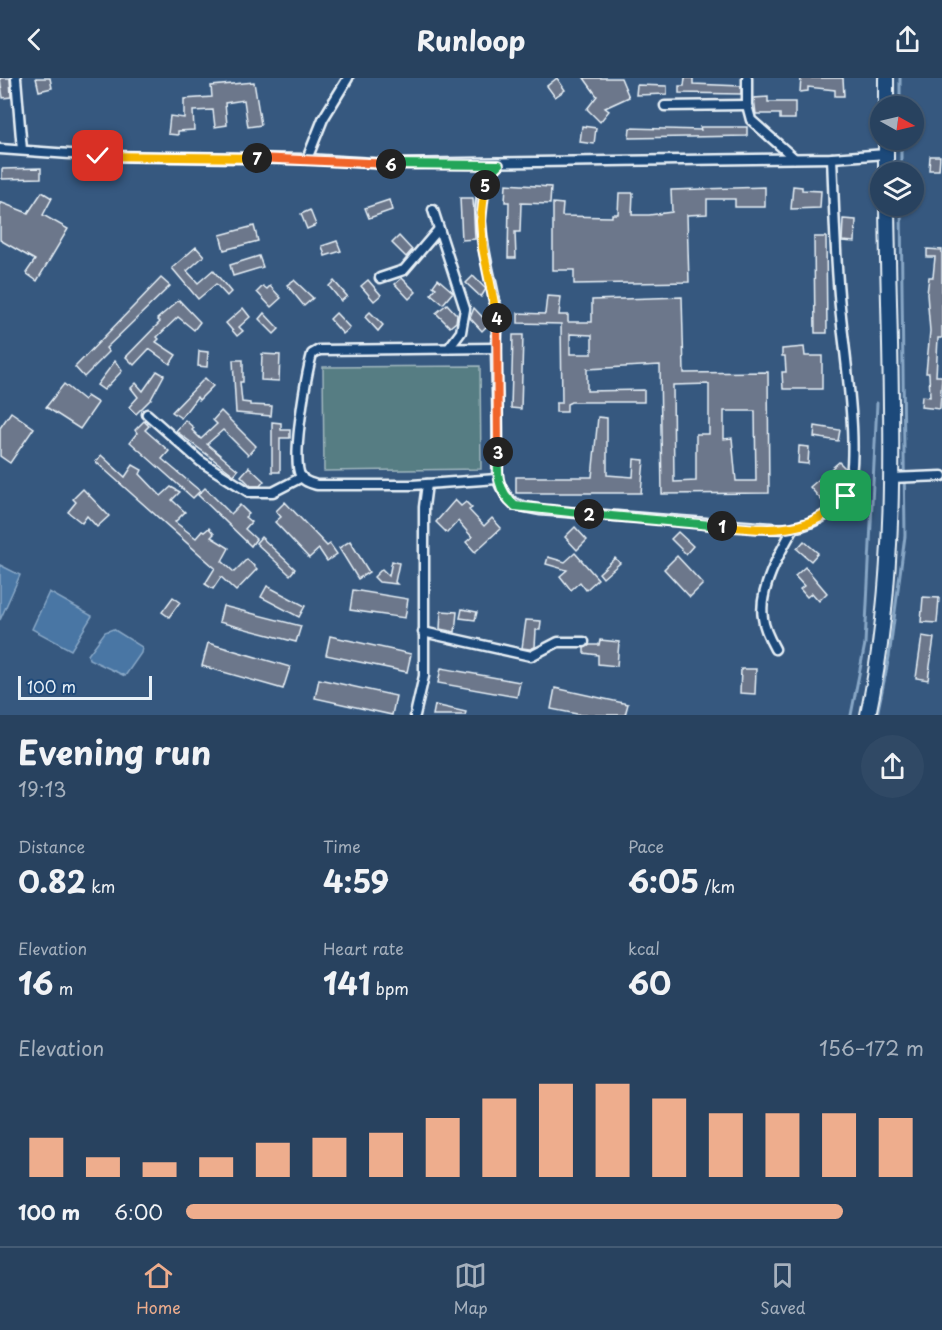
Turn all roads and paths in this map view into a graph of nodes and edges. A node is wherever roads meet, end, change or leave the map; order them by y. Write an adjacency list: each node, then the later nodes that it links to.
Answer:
1 (16, 78): 9 (street)
2 (348, 78): 14 (street)
3 (747, 78): 6 (street)
4 (886, 78): 5 (main road)
5 (886, 96)
6 (747, 105): 7 (street); 12 (street)
7 (665, 106)
8 (0, 149): 9 (street)
9 (22, 150): 14 (street)
10 (886, 150): 11 (main road)
11 (886, 154): 13 (street); 15 (main road)
12 (794, 158): 13 (street); 16 (street)
13 (832, 158): 29 (street)
14 (307, 159): 16 (street)
15 (886, 162)
16 (499, 165): 22 (street)
17 (433, 210): 19 (street)
18 (886, 216): 26 (main road)
19 (439, 229): 20 (street); 21 (street)
20 (380, 278)
21 (449, 348): 22 (street); 25 (street)
22 (496, 348): 27 (street)
23 (147, 414): 25 (street)
24 (942, 476): 26 (street)
25 (302, 477): 28 (street)
26 (890, 478): 34 (main road)
27 (497, 479): 28 (street); 29 (street)
28 (427, 484): 30 (street)
29 (793, 529): 32 (street)
30 (423, 632): 31 (street); 33 (street)
31 (584, 642)
32 (775, 649)
33 (415, 715)
34 (868, 715)

